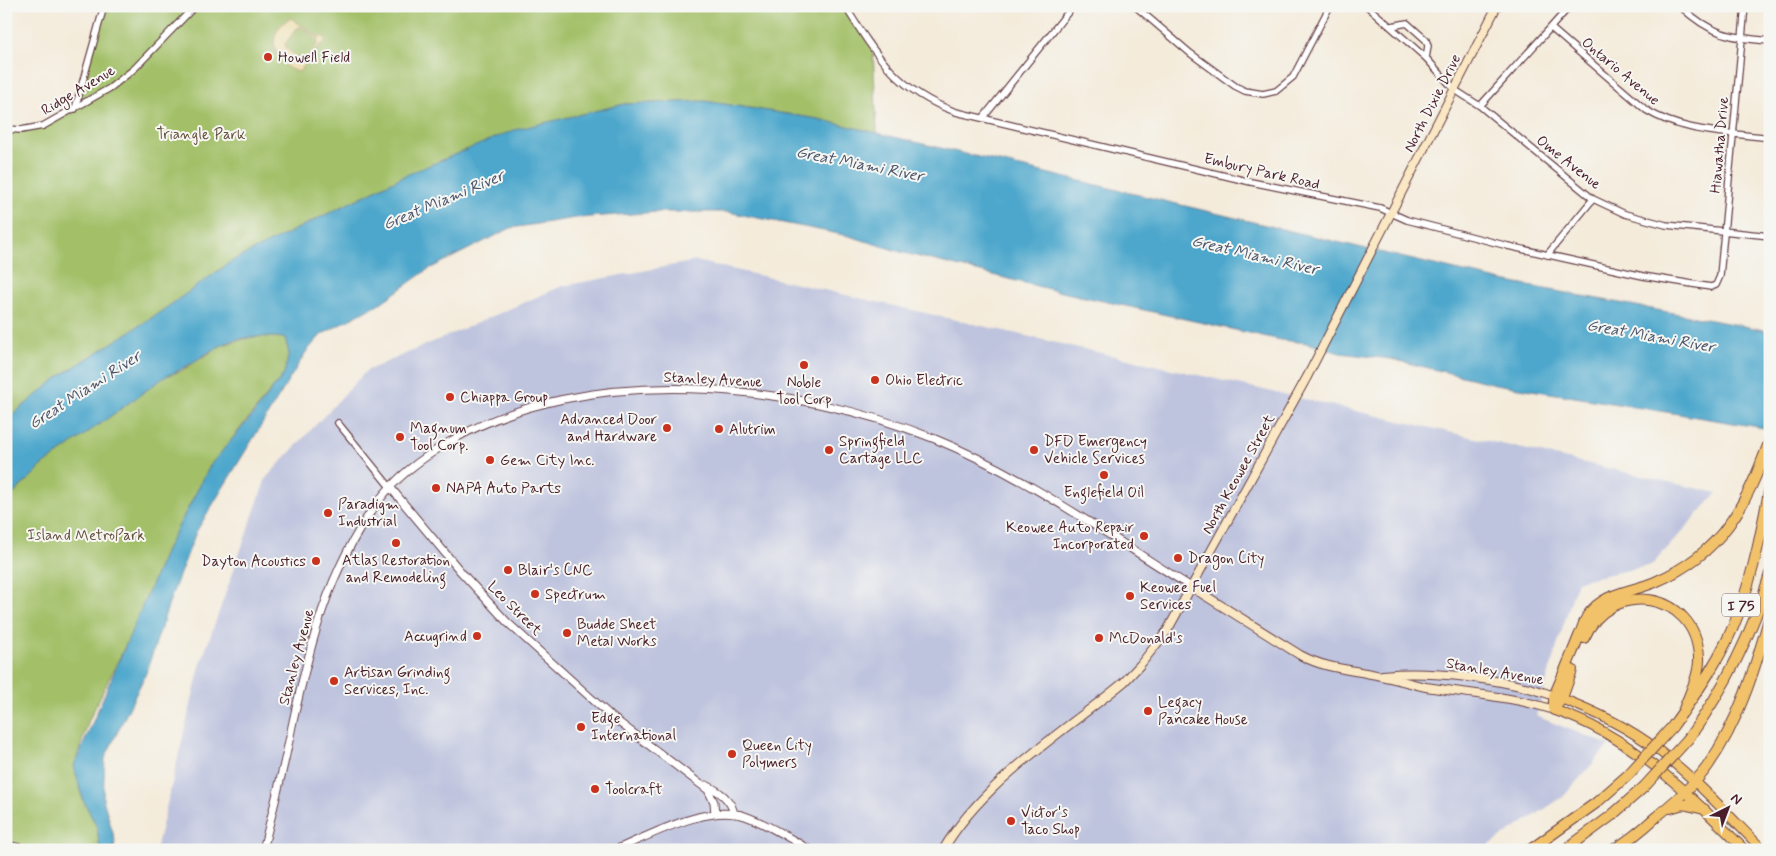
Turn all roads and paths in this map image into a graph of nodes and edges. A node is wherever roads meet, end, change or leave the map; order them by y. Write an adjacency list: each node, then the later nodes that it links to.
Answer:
1 (104, 6): 19 (street)
2 (194, 6): 19 (street, Ridge Avenue)
3 (845, 6): 20 (street, Embury Park Road)
4 (1073, 6): 20 (street)
5 (1135, 6): 6 (street)
6 (1330, 6)
7 (1366, 6): 12 (street, Ome Avenue)
8 (1497, 6): 17 (main road, North Dixie Drive)
9 (1570, 6): 13 (street)
10 (1680, 6): 14 (street)
11 (1745, 6): 14 (street, Hiawatha Drive)
12 (1392, 26): 16 (street, Ome Avenue); 16 (street)
13 (1550, 28): 18 (street); 22 (street, Ontario Avenue)
14 (1742, 38): 15 (street); 22 (street, Hiawatha Drive)
15 (1770, 41)
16 (1426, 58): 17 (street, Ome Avenue)
17 (1455, 90): 18 (street, Ome Avenue); 25 (main road, North Dixie Drive)
18 (1480, 106): 24 (street, Ome Avenue)
19 (75, 109): 21 (street, Ridge Avenue)
20 (982, 118): 25 (street, Embury Park Road)
21 (6, 129)
22 (1733, 133): 23 (street, Ontario Avenue); 26 (street, Hiawatha Drive)
23 (1770, 138)
24 (1593, 199): 26 (street, Ome Avenue); 28 (street)
25 (1392, 213): 28 (street, Embury Park Road); 30 (main road, North Dixie Drive)
26 (1725, 230): 27 (street, Ome Avenue); 29 (street, Hiawatha Drive)
27 (1770, 236)
28 (1546, 255): 29 (street, Embury Park Road)
29 (1715, 286)
30 (1353, 289): 36 (main road, North Keowee Street)
31 (338, 423): 34 (street, Leo Street)
32 (1770, 440): 39 (highway)
33 (1770, 486): 41 (highway, I 75)
34 (390, 487): 36 (street, Stanley Avenue); 43 (street, Leo Street); 51 (street, Stanley Avenue)
35 (1770, 574): 56 (highway, I 75, bridge)
36 (1193, 588): 38 (main road, Stanley Avenue); 54 (main road, North Keowee Street)
37 (1770, 616): 42 (highway)
38 (1378, 675): 39 (main road, Stanley Avenue); 40 (main road, Stanley Avenue)
39 (1558, 697): 40 (highway); 41 (highway); 42 (main road, Stanley Avenue)
40 (1554, 710): 44 (main road, Stanley Avenue)
41 (1683, 712): 55 (highway, I 75, bridge)
42 (1694, 782): 44 (highway); 59 (main road, Stanley Avenue)
43 (701, 783): 47 (street, Leo Street); 48 (street, Leo Street)
44 (1686, 791): 45 (highway); 46 (main road, Stanley Avenue)
45 (1666, 809): 46 (highway); 57 (highway)
46 (1704, 809): 58 (main road, Stanley Avenue)
47 (715, 814): 48 (street); 52 (street)
48 (734, 814): 53 (street)
49 (6, 845): 50 (street)
50 (29, 850)
51 (263, 850)
52 (615, 850)
53 (810, 850)
54 (942, 850)
55 (1530, 850)
56 (1565, 850)
57 (1613, 850)
58 (1745, 850)
59 (1764, 850)

